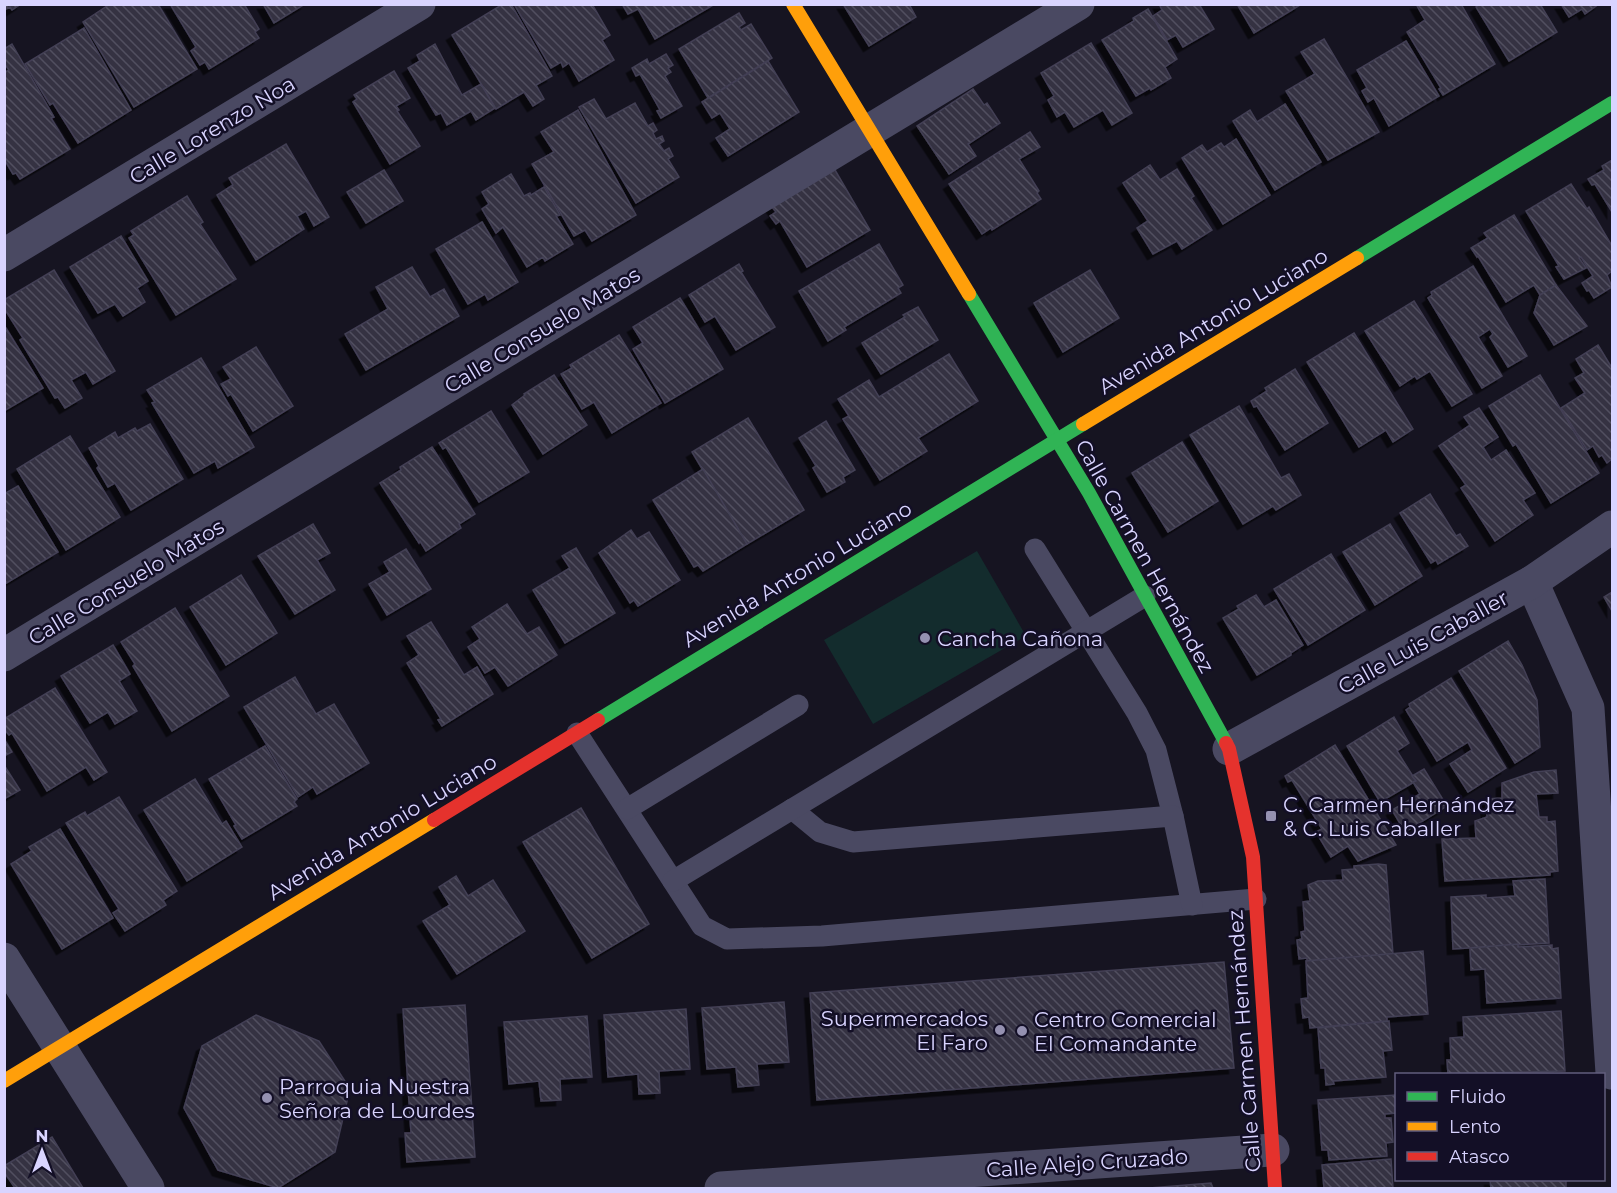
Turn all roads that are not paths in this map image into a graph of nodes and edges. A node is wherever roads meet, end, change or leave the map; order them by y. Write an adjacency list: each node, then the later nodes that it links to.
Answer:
1 (419, 4): 6 (street, Calle Lorenzo Noa)
2 (794, 4): 5 (street, Calle Carmen Hernández)
3 (1078, 4): 5 (street, Calle Consuelo Matos)
4 (1612, 103): 7 (street, Avenida Antonio Luciano)
5 (871, 131): 7 (street, Calle Carmen Hernández); 13 (street, Calle Consuelo Matos)
6 (4, 255)
7 (1056, 441): 11 (street, Calle Carmen Hernández); 15 (street, Avenida Antonio Luciano)
8 (1612, 527): 10 (street, Calle Luis Caballer)
9 (1035, 549): 12 (lane)
10 (1532, 582): 16 (street, Calle Luis Caballer); 25 (street)
11 (1145, 596): 12 (lane); 16 (street, Calle Carmen Hernández)
12 (1088, 631): 18 (lane); 19 (lane)
13 (4, 655)
14 (798, 705): 17 (lane)
15 (577, 732): 17 (lane); 24 (street, Avenida Antonio Luciano)
16 (1229, 749): 21 (street, Calle Carmen Hernández)
17 (627, 809): 20 (lane)
18 (792, 809): 19 (lane); 20 (lane)
19 (1173, 816): 22 (lane)
20 (673, 881): 22 (lane)
21 (1256, 899): 22 (lane); 27 (street, Calle Carmen Hernández)
22 (1192, 905)
23 (4, 959): 24 (street)
24 (59, 1049): 26 (street, Avenida Antonio Luciano); 29 (street)
25 (1612, 1073)
26 (4, 1081)
27 (1273, 1150): 28 (street, Calle Alejo Cruzado); 31 (street, Calle Carmen Hernández)
28 (929, 1181): 30 (street, Calle Alejo Cruzado)
29 (148, 1188)
30 (721, 1188)
31 (1275, 1188)

